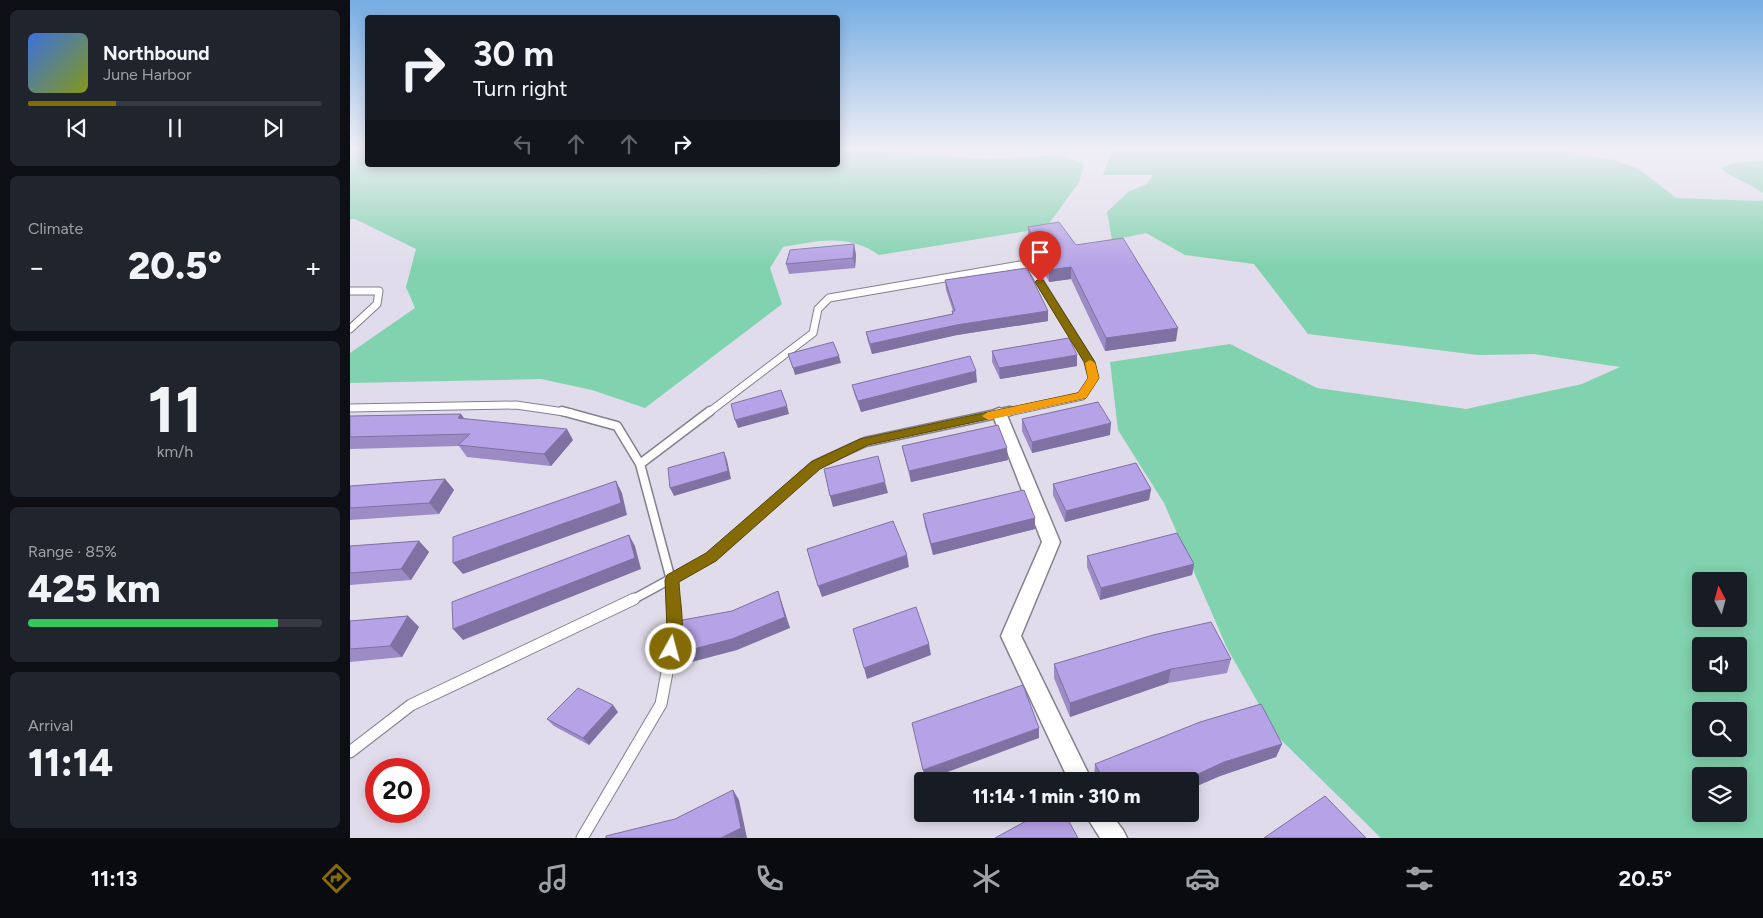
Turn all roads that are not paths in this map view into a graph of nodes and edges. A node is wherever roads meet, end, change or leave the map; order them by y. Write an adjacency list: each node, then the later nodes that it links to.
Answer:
1 (350, 291): 2 (lane)
2 (350, 329)
3 (350, 408): 5 (lane)
4 (999, 413): 5 (lane); 6 (lane); 8 (street)
5 (640, 464): 6 (lane)
6 (672, 580): 7 (lane); 10 (lane)
7 (350, 752)
8 (1077, 772)
9 (1103, 822): 11 (street)
10 (582, 838)
11 (1115, 838)

